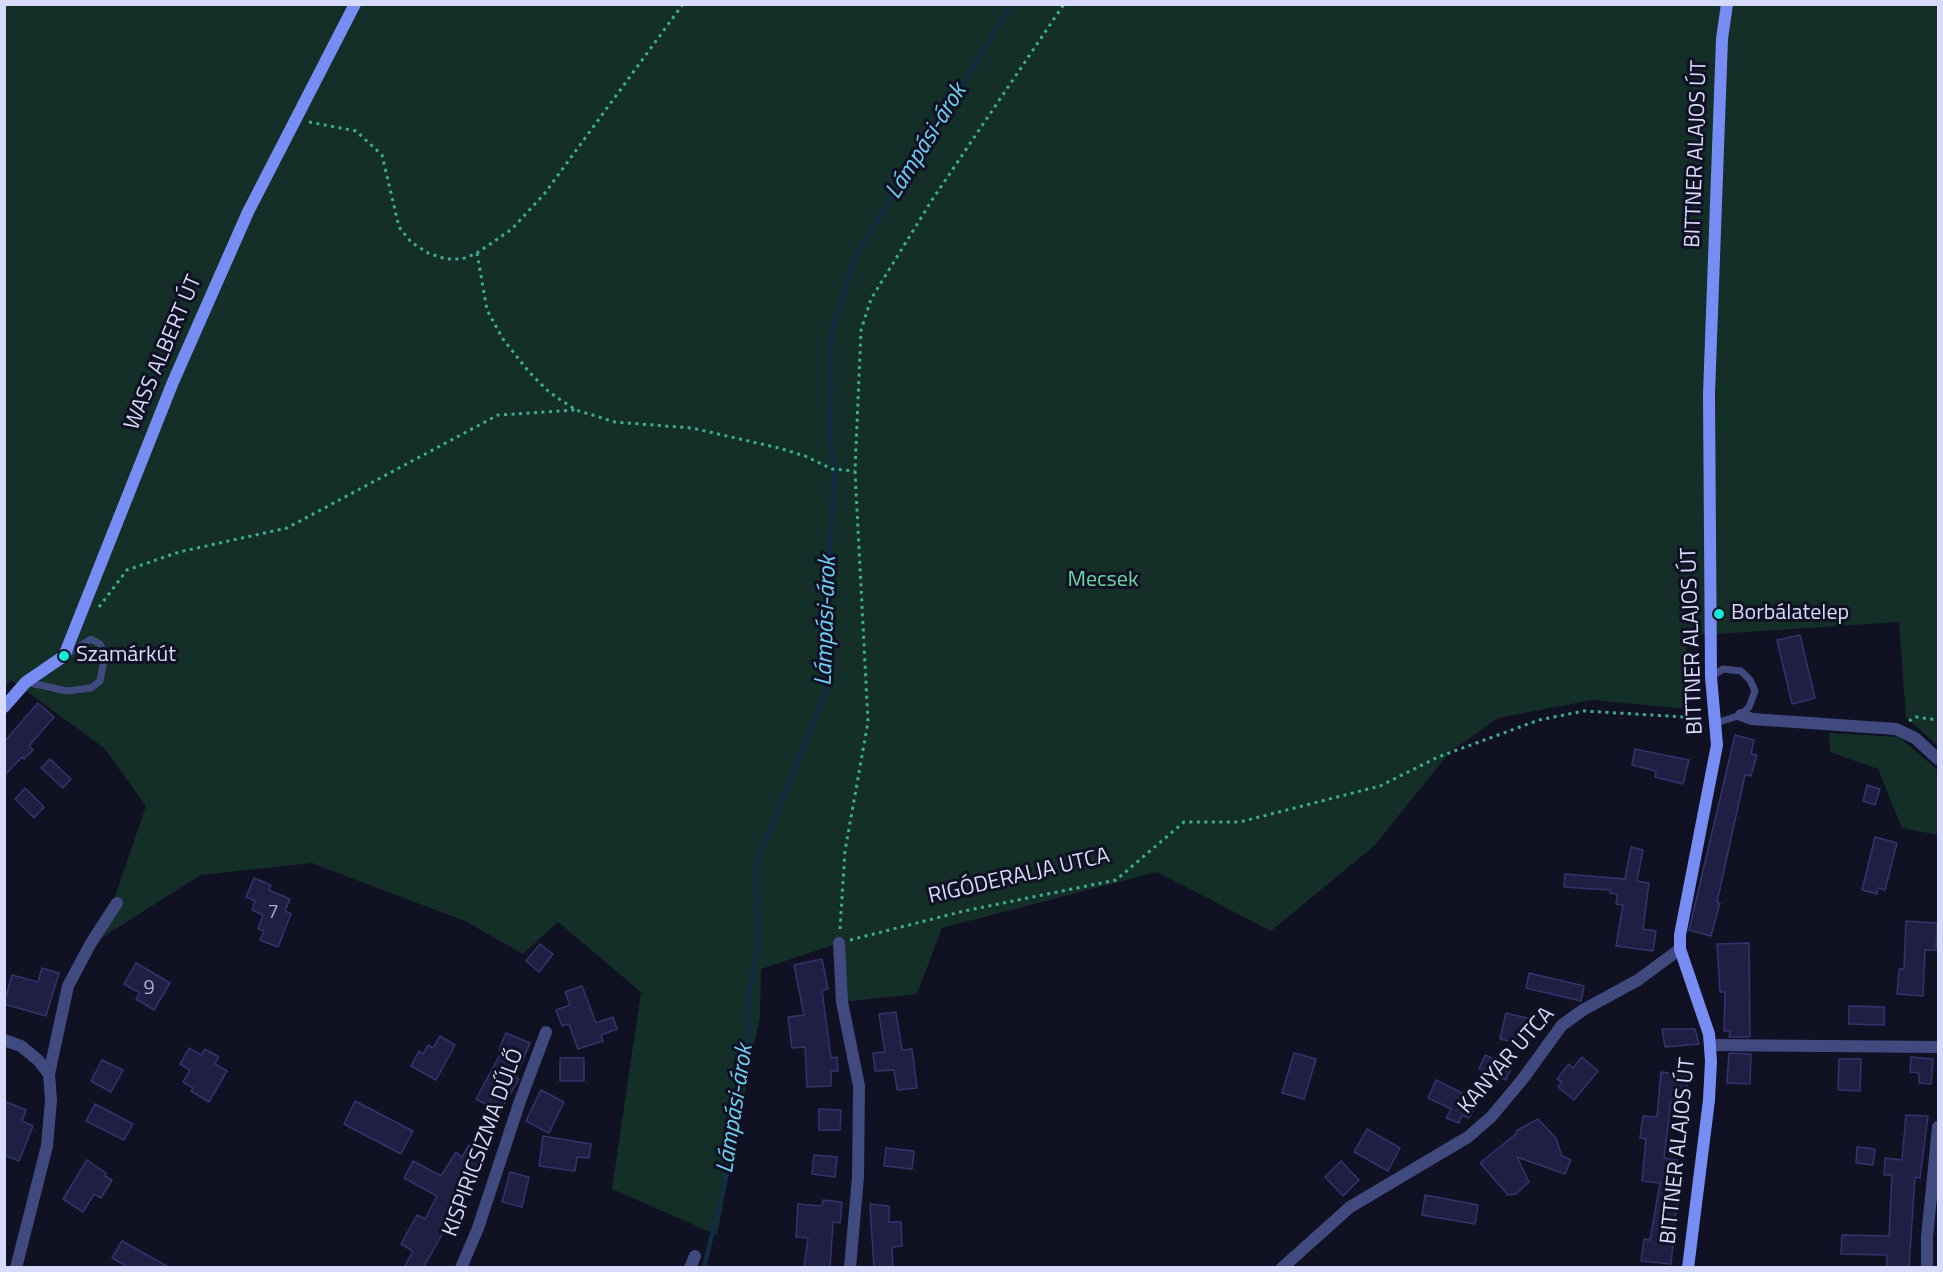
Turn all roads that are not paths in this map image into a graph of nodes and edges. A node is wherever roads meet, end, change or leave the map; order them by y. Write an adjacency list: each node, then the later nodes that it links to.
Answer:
1 (355, 4): 3 (street, WASS ALBERT ÚT)
2 (1727, 4): 4 (street, BITTNER ALAJOS ÚT)
3 (64, 656): 5 (street); 5 (lane)
4 (1711, 677): 7 (lane); 8 (street, BITTNER ALAJOS ÚT)
5 (26, 682): 6 (street)
6 (4, 707)
7 (1741, 715): 8 (lane); 9 (street)
8 (1716, 721): 12 (street, BITTNER ALAJOS ÚT)
9 (1938, 759)
10 (117, 903): 17 (street)
11 (839, 943): 21 (street)
12 (1680, 949): 15 (street, BITTNER ALAJOS ÚT); 22 (street, KANYAR UTCA)
13 (546, 1032): 20 (street, KISPIRICSIZMA DŰLŐ)
14 (4, 1040): 17 (street)
15 (1710, 1045): 16 (street); 23 (street, BITTNER ALAJOS ÚT)
16 (1938, 1047)
17 (49, 1074): 19 (street)
18 (1938, 1127): 24 (street)
19 (16, 1268)
20 (460, 1268)
21 (850, 1268)
22 (1282, 1268)
23 (1688, 1268)
24 (1927, 1268)

